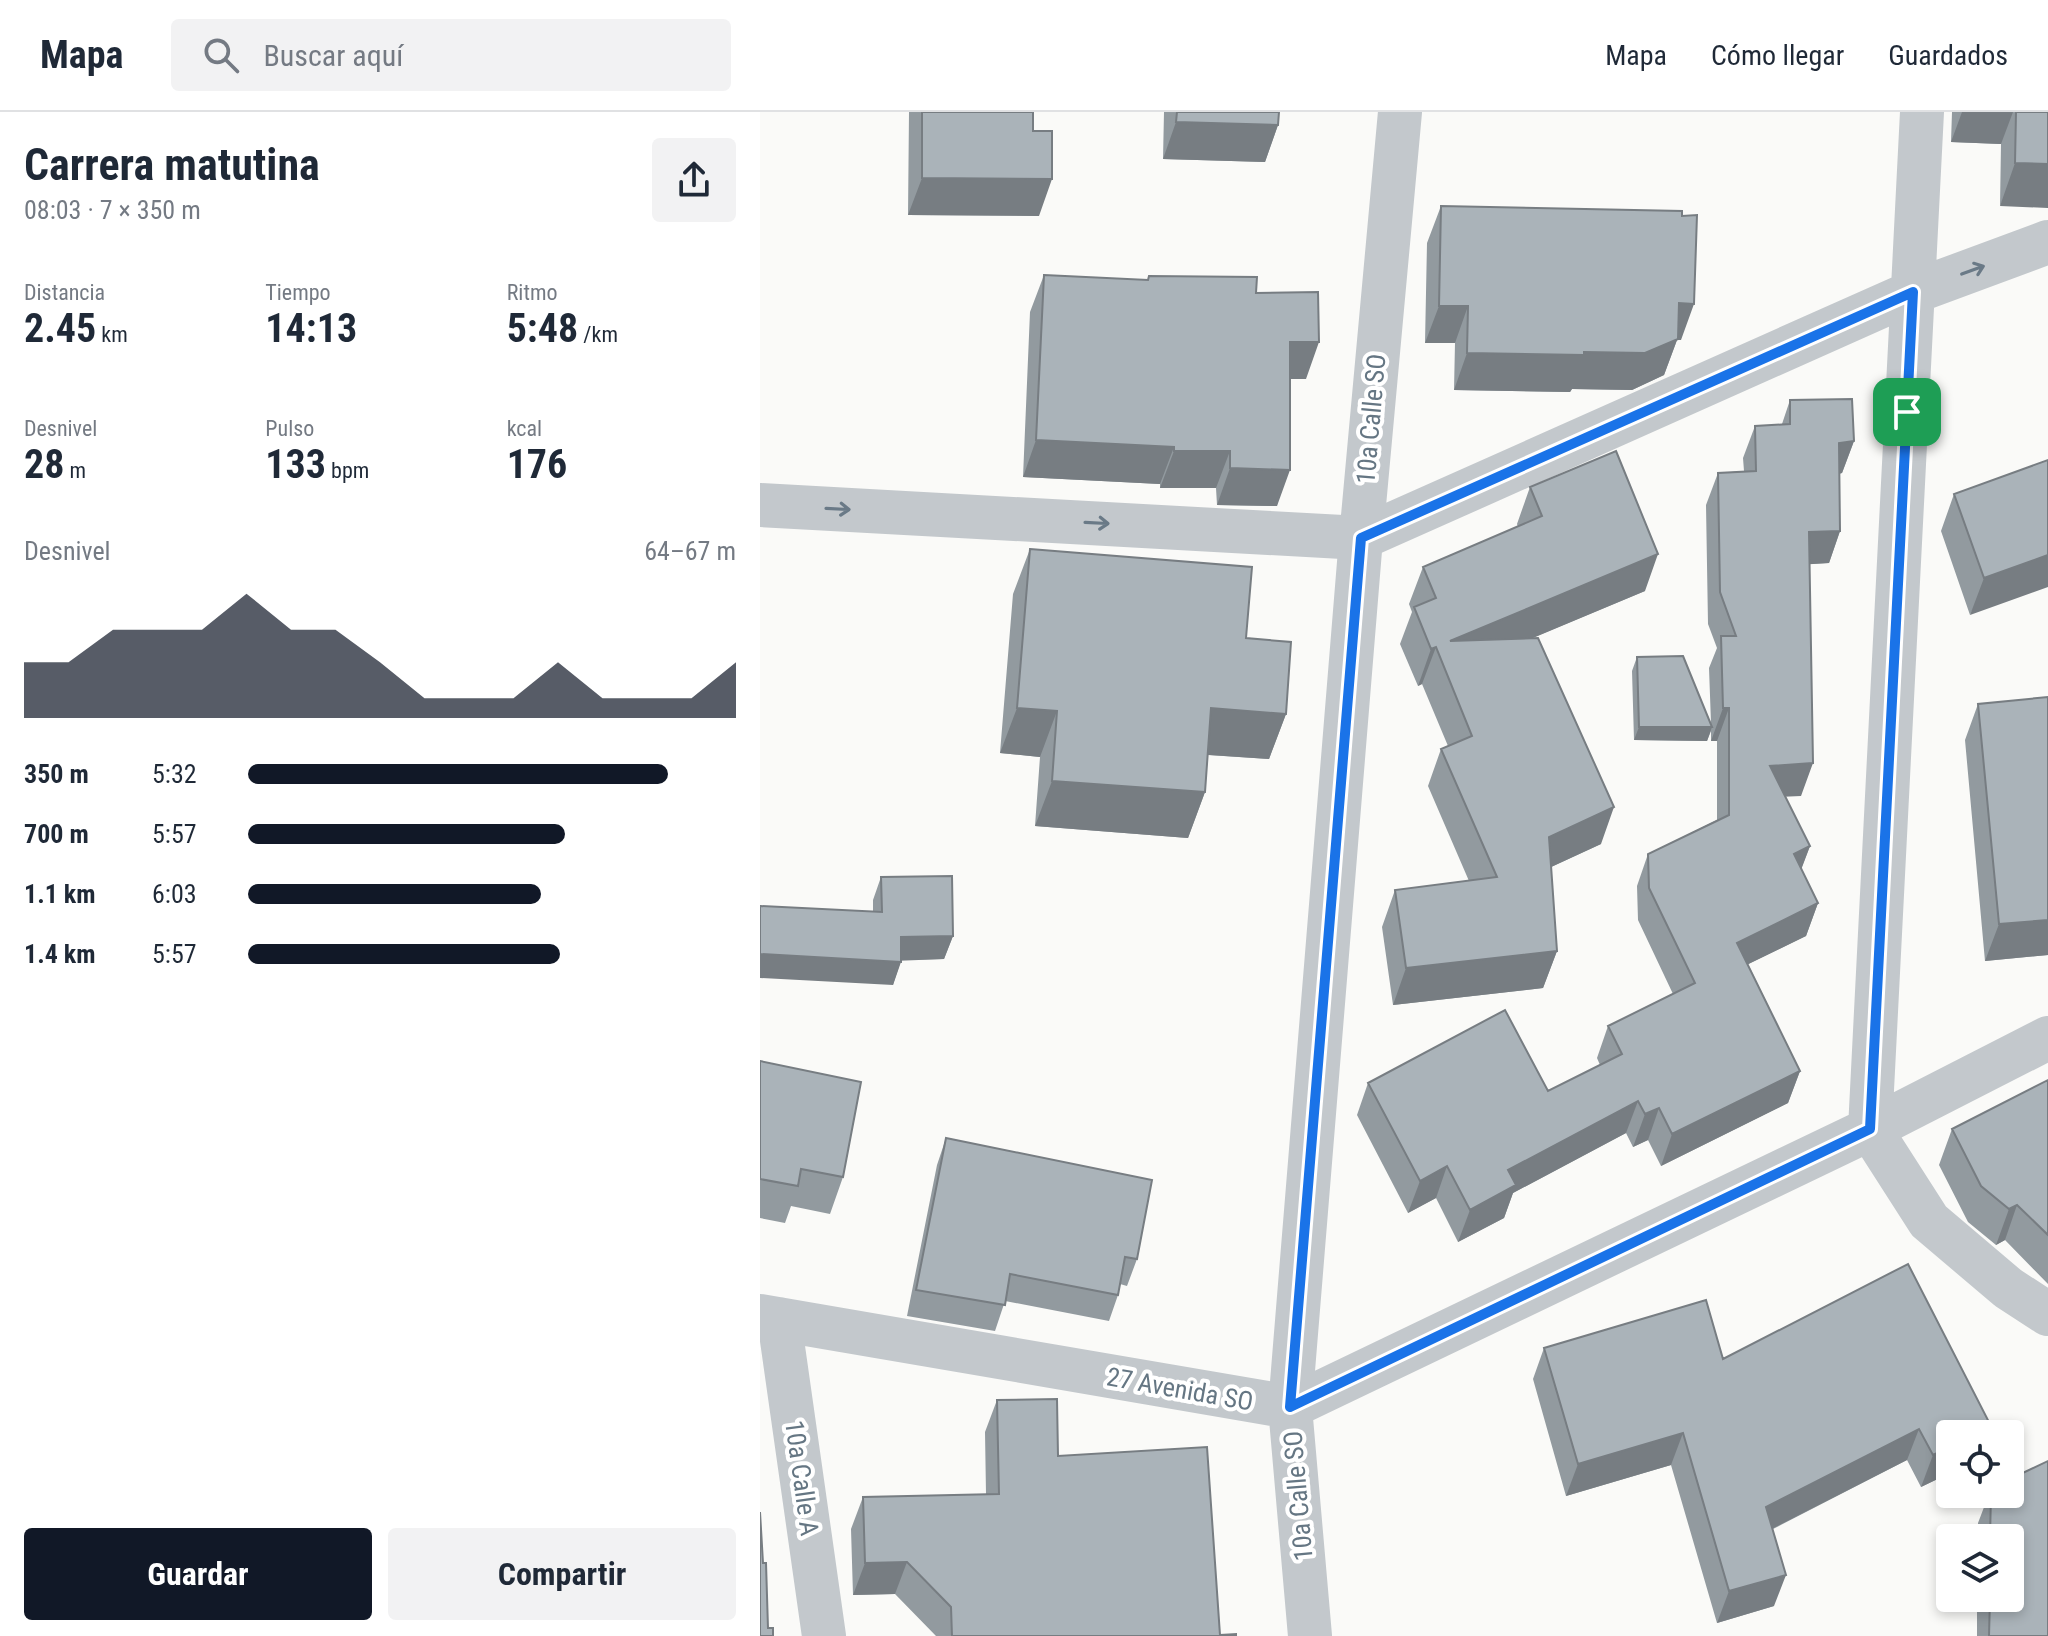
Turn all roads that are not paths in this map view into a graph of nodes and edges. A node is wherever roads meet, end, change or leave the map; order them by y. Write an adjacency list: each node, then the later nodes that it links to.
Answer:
1 (1400, 112): 6 (street, 10a Calle SO)
2 (1922, 112): 4 (street)
3 (2048, 242): 4 (street, one-way to 3)
4 (1913, 292): 6 (street); 8 (street)
5 (760, 505): 6 (street, one-way to 6)
6 (1361, 538): 11 (street, 10a Calle SO)
7 (2048, 1038): 8 (street, 27 Avenida SO)
8 (1870, 1129): 9 (street); 11 (street, 27 Avenida SO)
9 (2048, 1314)
10 (769, 1317): 11 (street, 27 Avenida SO); 12 (street, 10a Calle A)
11 (1290, 1407): 13 (street, 10a Calle SO)
12 (824, 1636)
13 (1310, 1636)

